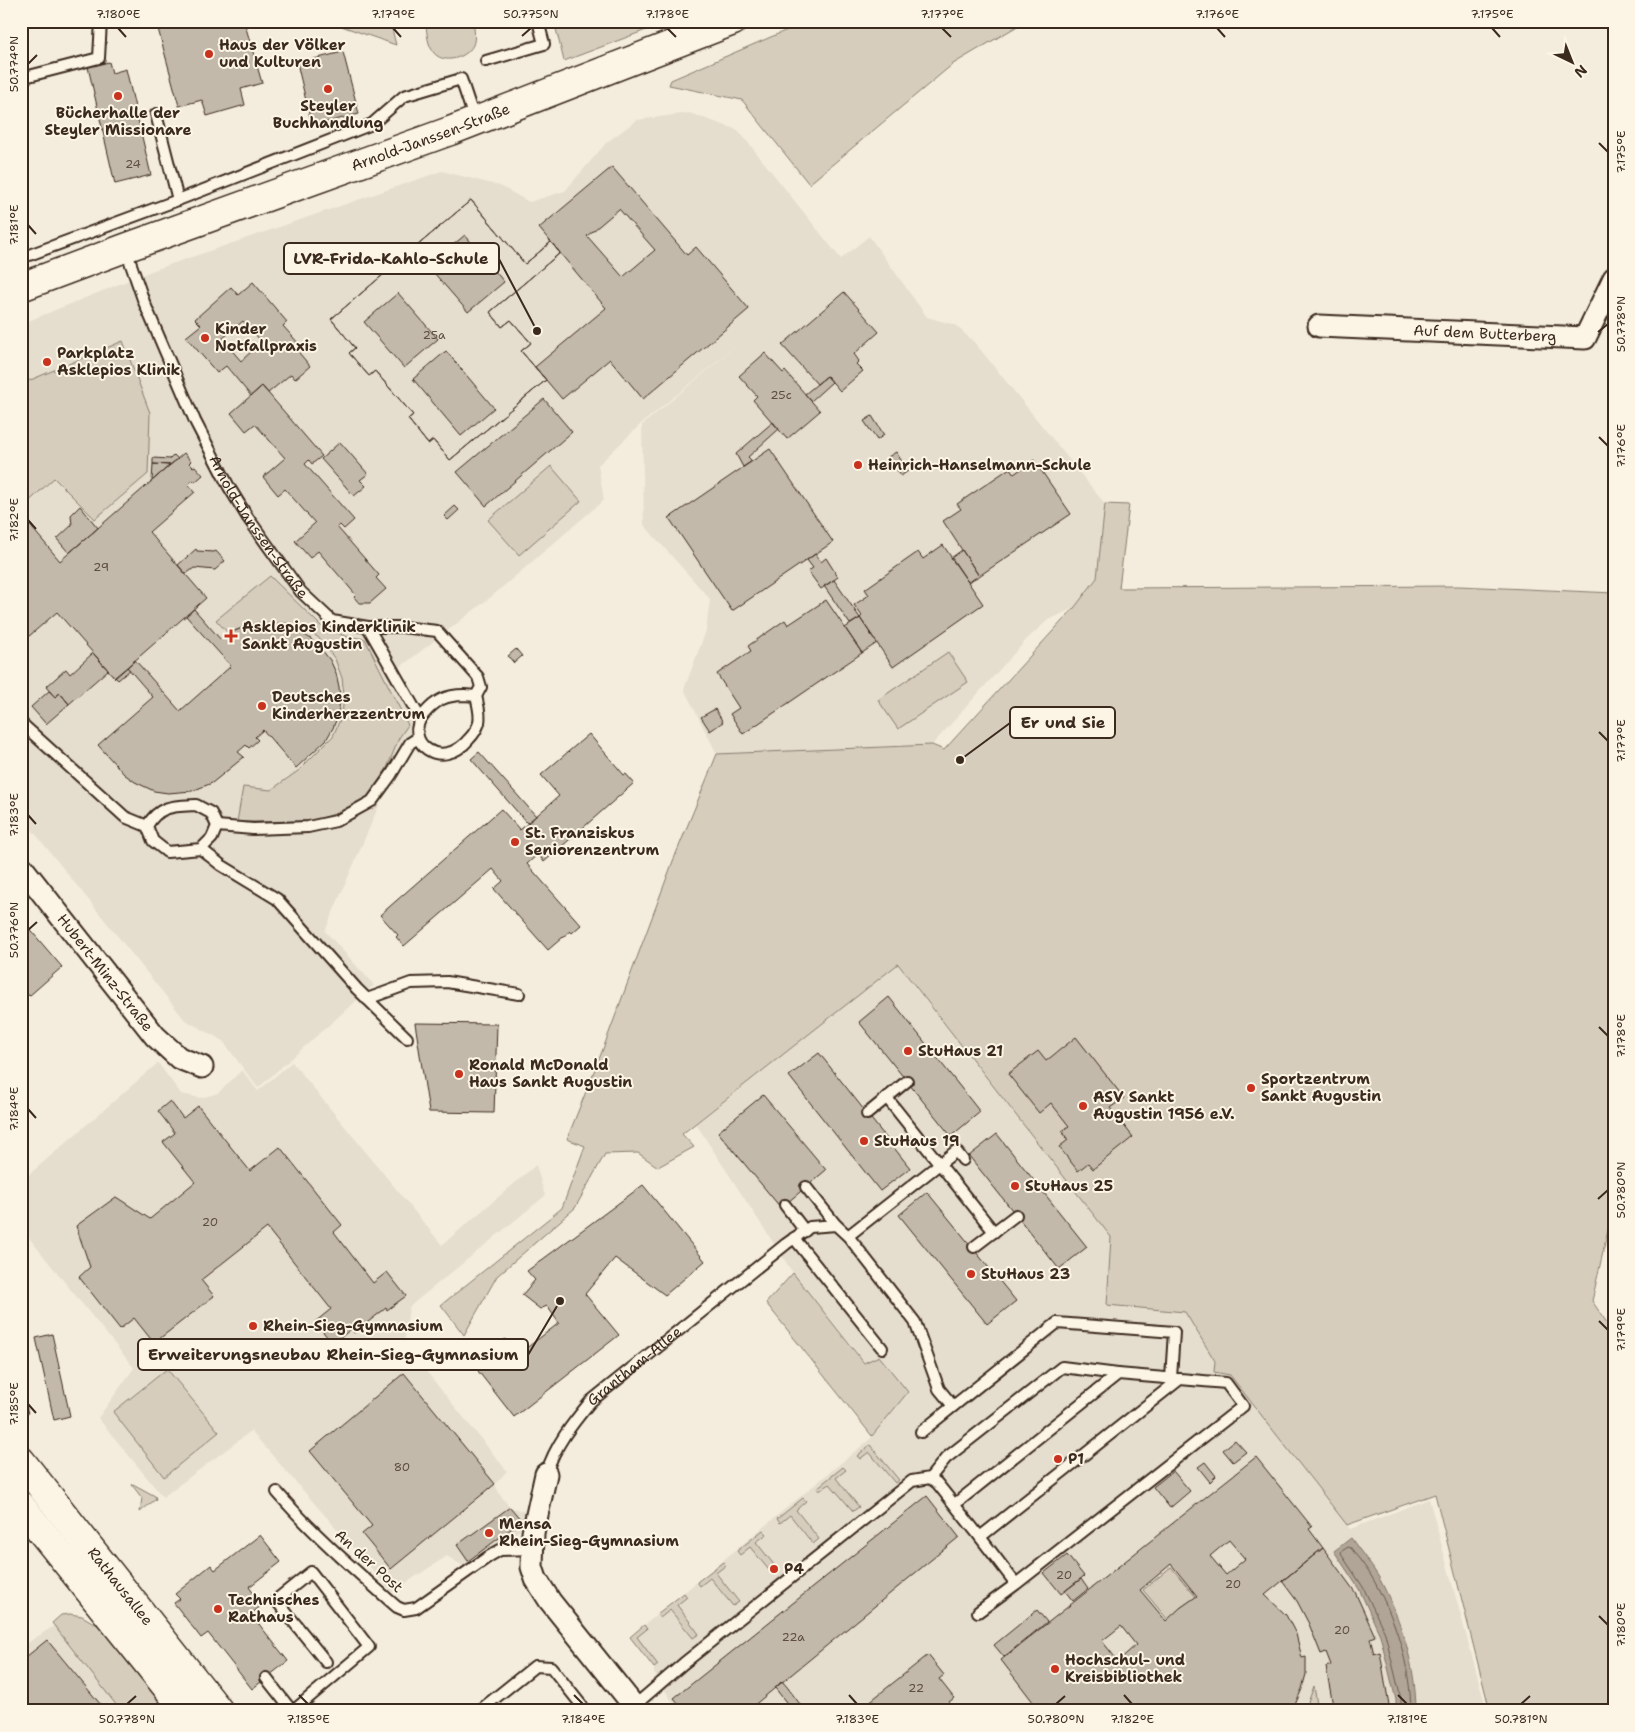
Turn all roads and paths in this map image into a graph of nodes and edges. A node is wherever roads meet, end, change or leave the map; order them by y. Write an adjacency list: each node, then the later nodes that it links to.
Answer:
1 (101, 21): 5 (lane)
2 (538, 21): 4 (lane)
3 (734, 21): 7 (main road, Arnold-Janssen-Straße)
4 (486, 61)
5 (21, 78)
6 (156, 114): 8 (lane)
7 (475, 122): 8 (lane); 9 (main road, Arnold-Janssen-Straße)
8 (178, 200): 10 (lane)
9 (125, 248): 12 (main road, Arnold-Janssen-Straße); 14 (lane, Arnold-Janssen-Straße)
10 (21, 258)
11 (1614, 278): 13 (street, Auf dem Butterberg)
12 (21, 287)
13 (1320, 326)
14 (368, 627): 15 (lane, Arnold-Janssen-Straße); 16 (lane)
15 (476, 696): 16 (lane); 18 (lane, Arnold-Janssen-Straße)
16 (420, 718): 18 (lane)
17 (21, 723): 19 (lane)
18 (418, 738): 20 (lane)
19 (147, 826): 20 (lane); 21 (lane)
20 (217, 826): 21 (lane)
21 (201, 849): 24 (lane)
22 (21, 866): 26 (street, Hubert-Minz-Straße)
23 (519, 994): 24 (lane)
24 (367, 999): 25 (lane)
25 (407, 1038)
26 (202, 1067)
27 (907, 1082): 28 (lane)
28 (887, 1098): 29 (lane); 33 (lane)
29 (867, 1114)
30 (949, 1142): 31 (lane)
31 (956, 1151): 32 (lane); 33 (lane)
32 (963, 1160)
33 (940, 1164): 39 (lane); 40 (lane)
34 (806, 1187): 37 (lane)
35 (785, 1205): 38 (lane)
36 (1016, 1215): 39 (lane)
37 (836, 1225): 38 (lane, Grantham-Allee); 40 (lane)
38 (805, 1231): 41 (lane, Grantham-Allee)
39 (994, 1232): 42 (lane)
40 (848, 1236): 46 (lane)
41 (794, 1238): 43 (lane); 49 (lane, Grantham-Allee)
42 (974, 1247)
43 (882, 1348)
44 (1118, 1374): 45 (lane); 50 (lane); 52 (lane)
45 (1176, 1379): 46 (lane); 54 (lane); 56 (lane)
46 (953, 1406): 47 (lane)
47 (921, 1432)
48 (21, 1461): 62 (main road, Rathausallee)
49 (546, 1474): 55 (street, Grantham-Allee)
50 (930, 1478): 52 (lane); 60 (lane)
51 (277, 1492): 55 (lane, An der Post)
52 (955, 1504): 54 (lane)
53 (21, 1506): 61 (main road, Rathausallee)
54 (980, 1537): 56 (lane)
55 (532, 1549): 60 (street, Grantham-Allee)
56 (1016, 1584): 57 (lane)
57 (978, 1612)
58 (326, 1662): 63 (lane)
59 (266, 1678): 63 (lane)
60 (636, 1708)
61 (186, 1711)
62 (219, 1711)
63 (293, 1711)
64 (479, 1711): 65 (lane)
65 (586, 1711)

